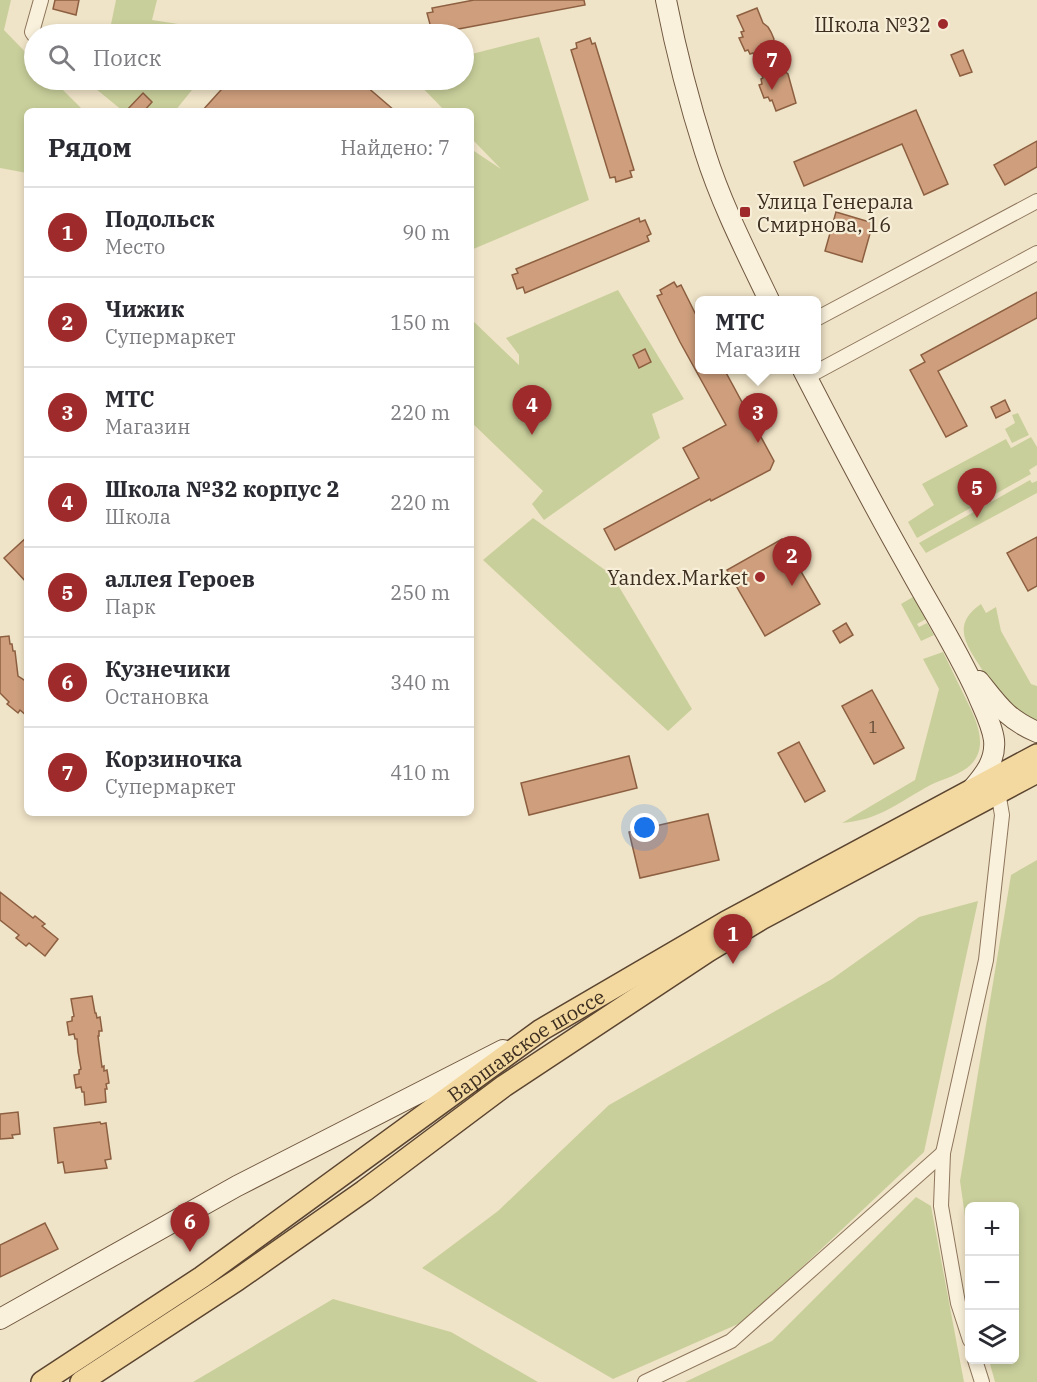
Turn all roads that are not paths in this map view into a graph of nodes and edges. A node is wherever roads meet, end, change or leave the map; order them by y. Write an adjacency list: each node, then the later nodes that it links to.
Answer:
1 (41, 0): 3 (street)
2 (666, 0): 6 (main road)
3 (34, 24)
4 (1037, 201): 7 (street)
5 (1037, 253): 8 (street)
6 (767, 296)
7 (821, 316)
8 (821, 365)
9 (806, 374): 10 (main road)
10 (961, 658): 11 (main road); 14 (main road)
11 (1037, 732)
12 (1037, 755): 14 (main road, Варшавское шоссе)
13 (1037, 772): 15 (main road, Варшавское шоссе)
14 (971, 790): 16 (main road, Варшавское шоссе)
15 (998, 792): 17 (street); 22 (main road, Варшавское шоссе)
16 (541, 1030): 18 (main road); 21 (main road, Варшавское шоссе)
17 (943, 1153): 19 (street); 23 (street)
18 (0, 1319)
19 (965, 1327)
20 (977, 1364): 24 (street)
21 (42, 1382)
22 (81, 1382)
23 (645, 1382)
24 (982, 1382)

